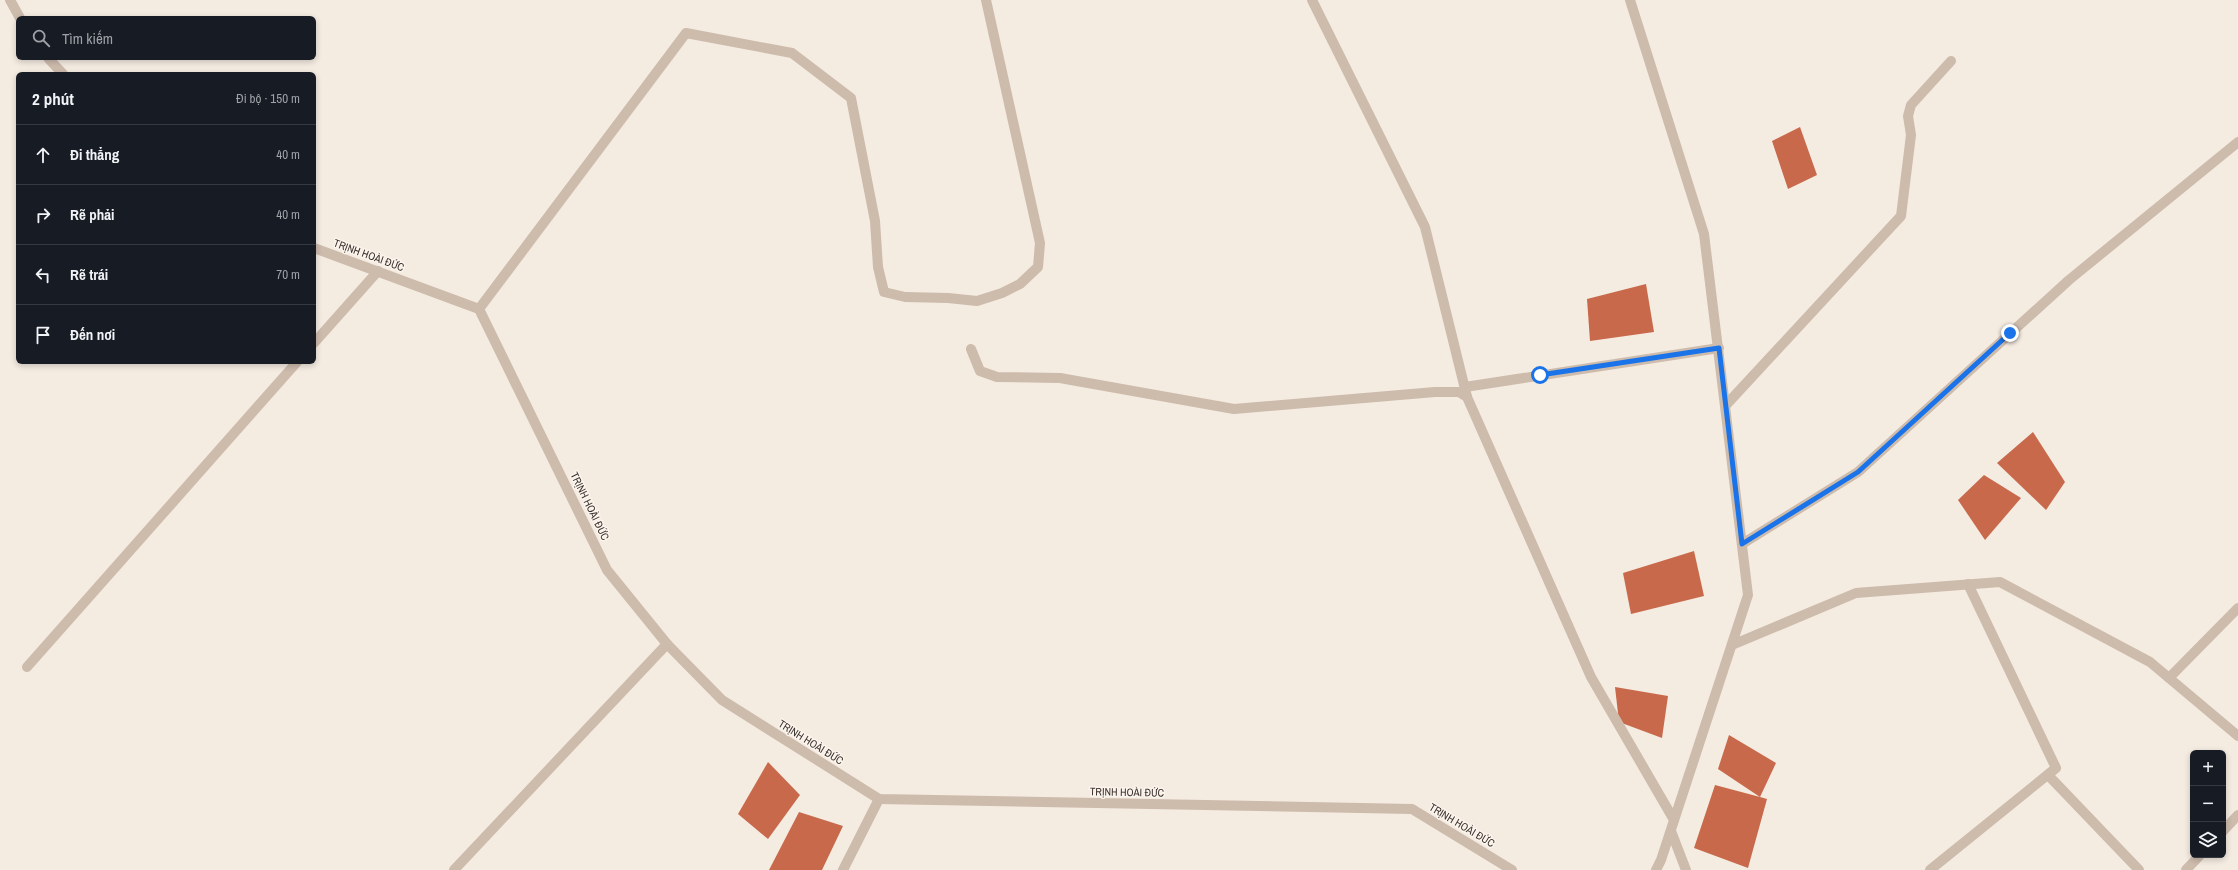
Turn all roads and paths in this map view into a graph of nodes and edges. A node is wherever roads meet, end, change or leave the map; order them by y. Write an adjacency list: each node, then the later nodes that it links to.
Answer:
1 (10, 0): 5 (street)
2 (986, 0): 12 (street)
3 (1312, 0): 17 (street)
4 (1630, 0): 14 (street)
5 (19, 16)
6 (50, 60): 8 (street)
7 (1951, 61): 18 (street)
8 (61, 72)
9 (2238, 142): 19 (street)
10 (316, 249): 11 (street, TRỊNH HOÀI ĐỨC)
11 (378, 271): 12 (street, TRỊNH HOÀI ĐỨC); 13 (street)
12 (479, 309): 22 (street, TRỊNH HOÀI ĐỨC)
13 (316, 341)
14 (1719, 348): 17 (street); 18 (street)
15 (971, 349): 17 (street)
16 (295, 364): 24 (street)
17 (1466, 392): 30 (street)
18 (1726, 405): 19 (street)
19 (1742, 544): 23 (street)
20 (1968, 584): 23 (street); 25 (street); 27 (street)
21 (2238, 608): 25 (street)
22 (667, 644): 28 (street, TRỊNH HOÀI ĐỨC); 34 (street)
23 (1732, 645): 30 (street)
24 (27, 667)
25 (2169, 678): 26 (street)
26 (2238, 736)
27 (2048, 775): 39 (street); 40 (street)
28 (879, 800): 35 (street); 36 (street, TRỊNH HOÀI ĐỨC)
29 (2238, 815): 31 (street)
30 (1674, 820): 32 (street)
31 (2226, 828)
32 (1671, 831): 37 (street); 38 (street)
33 (2197, 858): 41 (street)
34 (454, 870)
35 (843, 870)
36 (1512, 870)
37 (1656, 870)
38 (1686, 870)
39 (1930, 870)
40 (2139, 870)
41 (2186, 870)

